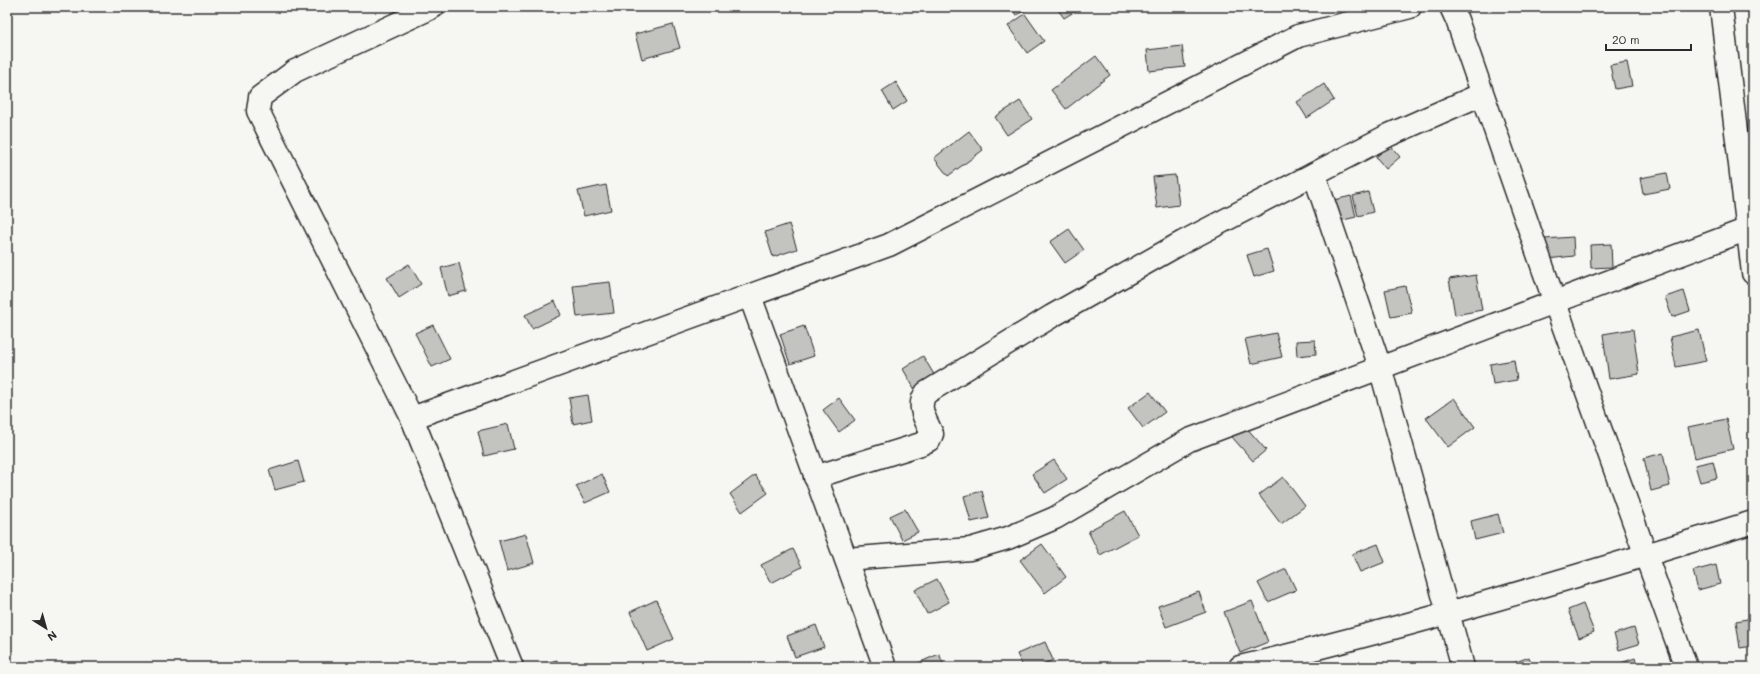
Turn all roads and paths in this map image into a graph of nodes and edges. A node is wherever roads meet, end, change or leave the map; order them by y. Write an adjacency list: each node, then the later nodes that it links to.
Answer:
1 (433, 7): 13 (street)
2 (1410, 7): 10 (street)
3 (1451, 7): 5 (street)
4 (1721, 7): 6 (street)
5 (1482, 94): 7 (street); 11 (street)
6 (1747, 156): 8 (street)
7 (1314, 174): 12 (street); 14 (street)
8 (1748, 229): 9 (street); 11 (street)
9 (1753, 273)
10 (750, 296): 13 (street); 14 (street)
11 (1555, 303): 12 (street); 16 (street)
12 (1380, 367): 17 (street); 18 (street)
13 (412, 418): 19 (street)
14 (815, 477): 17 (street)
15 (1753, 522): 16 (street)
16 (1646, 555): 18 (street); 23 (street)
17 (846, 559): 20 (street)
18 (1449, 613): 21 (street); 22 (street)
19 (512, 667)
20 (885, 667)
21 (1240, 667)
22 (1463, 667)
23 (1686, 667)

